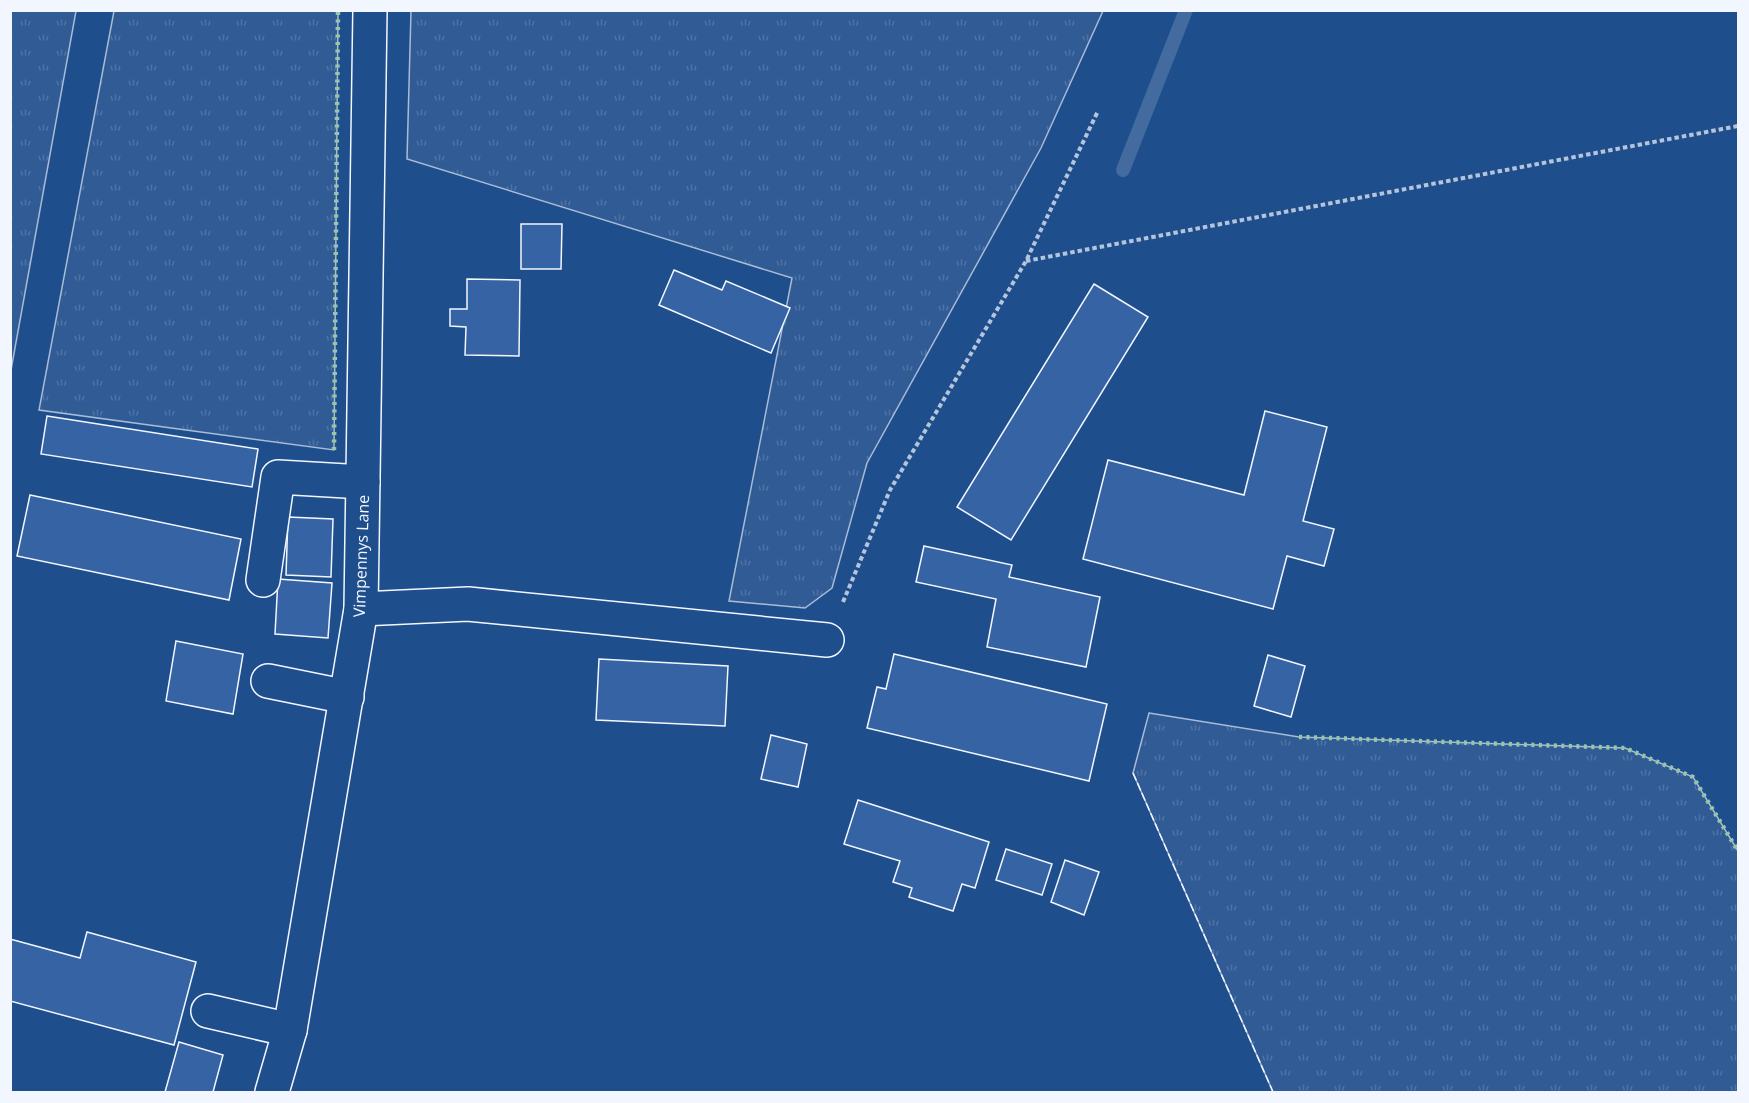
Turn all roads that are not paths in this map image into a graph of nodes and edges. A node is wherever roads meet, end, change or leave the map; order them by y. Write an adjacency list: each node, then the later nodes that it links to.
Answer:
1 (370, 10): 2 (street, Vimpennys Lane)
2 (363, 482): 3 (street); 4 (street, Vimpennys Lane)
3 (263, 580)
4 (361, 609): 5 (street); 7 (street, Vimpennys Lane)
5 (827, 640)
6 (268, 681): 7 (street)
7 (347, 697): 9 (street, Vimpennys Lane)
8 (208, 1011): 9 (street)
9 (290, 1030): 10 (street, Vimpennys Lane)
10 (272, 1092)

